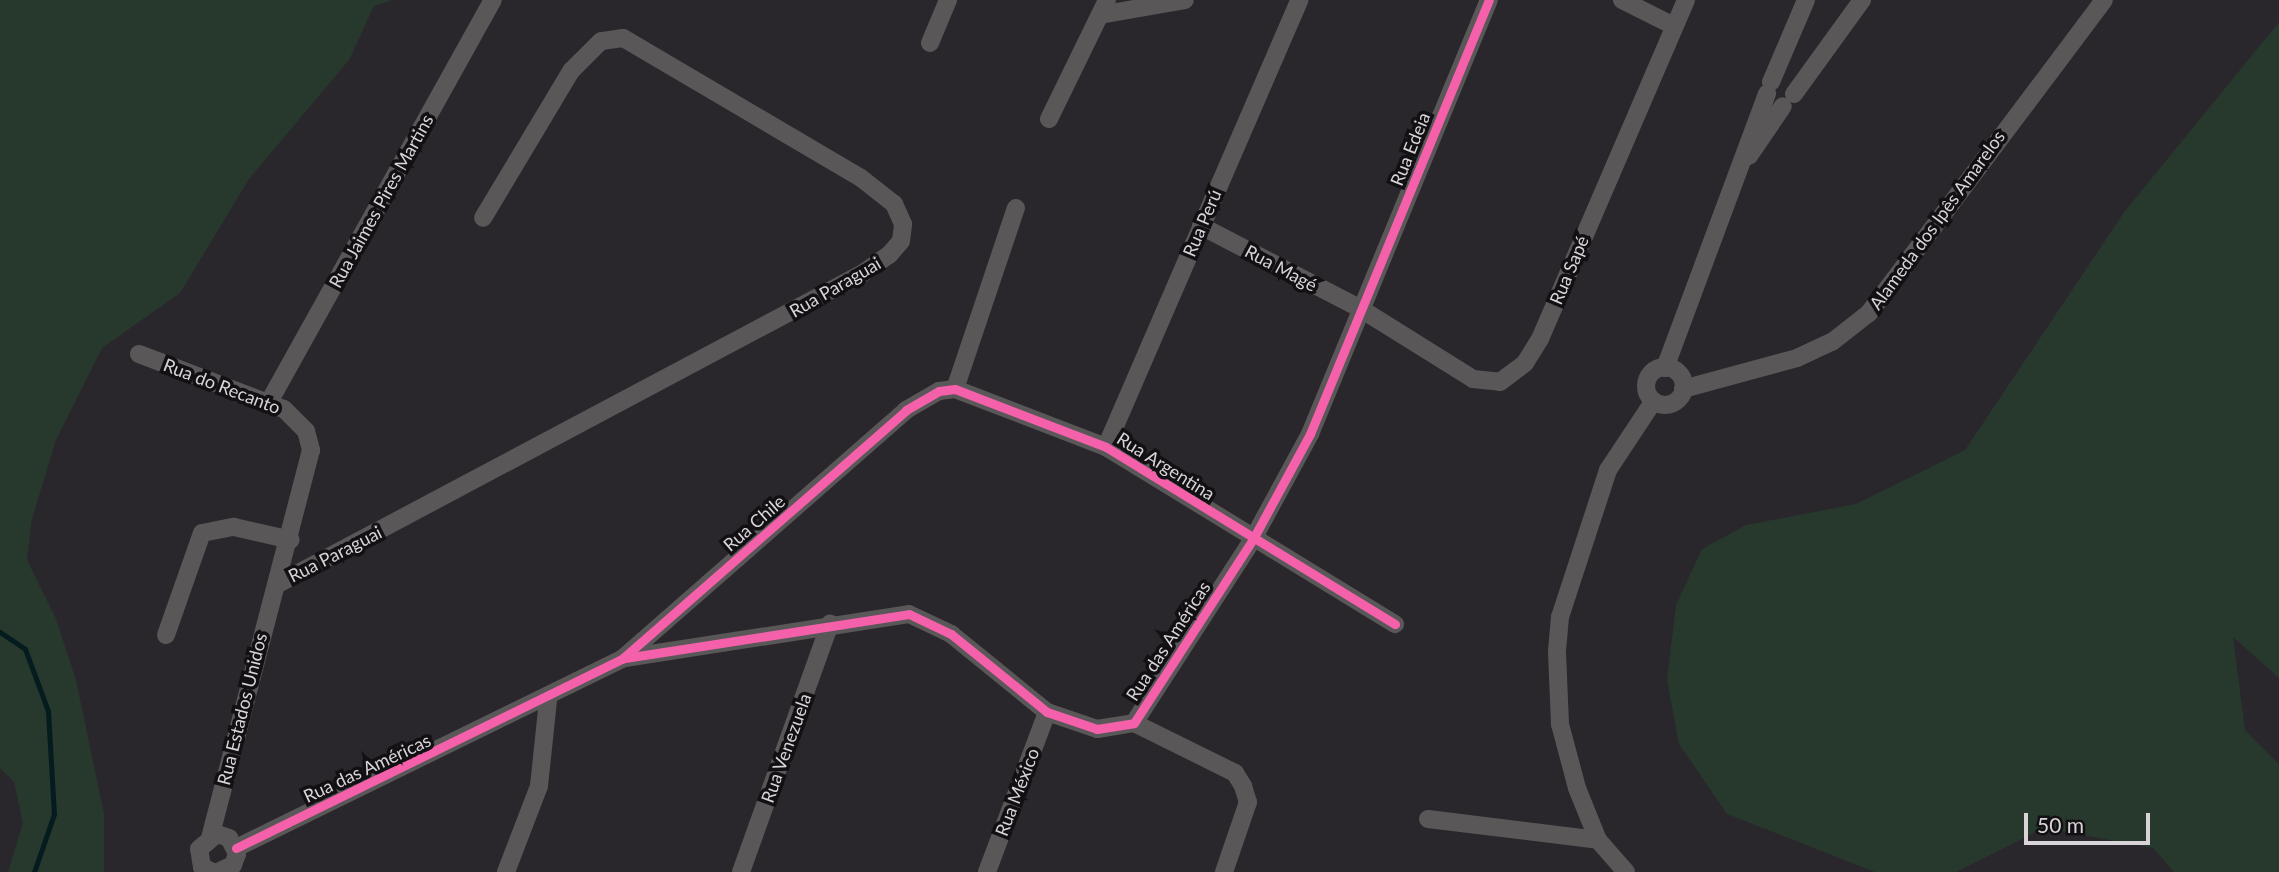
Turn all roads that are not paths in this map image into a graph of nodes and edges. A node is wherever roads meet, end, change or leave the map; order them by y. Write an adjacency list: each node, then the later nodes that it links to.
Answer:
1 (492, 0): 26 (street, Rua Jaimes Pires Martins)
2 (948, 0): 13 (street)
3 (1185, 0): 11 (street)
4 (1299, 0): 20 (street, Rua Perú)
5 (1489, 0): 21 (street, Rua Edeia)
6 (1622, 0): 12 (street)
7 (1686, 0): 12 (street, Rua Sapé)
8 (1806, 0): 14 (street)
9 (1862, 0): 15 (street)
10 (2104, 0): 24 (street, Alameda dos Ipês Amarelos)
11 (1104, 8): 16 (street)
12 (1674, 26): 21 (street, Rua Sapé)
13 (930, 43)
14 (1769, 88): 15 (street); 17 (street)
15 (1789, 100): 17 (street)
16 (1049, 120)
17 (1730, 186): 23 (street)
18 (1016, 208): 25 (street)
19 (483, 218): 31 (street, Rua Paraguai)
20 (1201, 226): 21 (street, Rua Magé); 28 (street, Rua Perú)
21 (1361, 309): 29 (street, Rua das Américas)
22 (139, 354): 26 (street, Rua do Recanto)
23 (1665, 368): 24 (street); 27 (street)
24 (1683, 388): 27 (street, Alameda dos Ipês Amarelos)
25 (955, 389): 28 (street, Rua Argentina); 35 (street, Rua Chile)
26 (269, 402): 30 (street, Rua do Recanto)
27 (1653, 402): 41 (street)
28 (1106, 447): 29 (street, Rua Argentina)
29 (1253, 539): 33 (street, Rua Argentina); 38 (street, Rua das Américas)
30 (291, 540): 31 (street, Rua do Recanto); 34 (street)
31 (276, 585): 40 (street, Rua Estados Unidos)
32 (831, 623): 35 (street, Rua das Américas); 37 (street, Rua das Américas); 45 (street, Rua Venezuela)
33 (1395, 624)
34 (166, 635)
35 (622, 659): 36 (street, Rua das Américas)
36 (548, 700): 42 (street, Rua das Américas); 44 (street)
37 (1047, 712): 38 (street, Rua das Américas); 46 (street, Rua México)
38 (1134, 723): 47 (street)
39 (1428, 819): 41 (street)
40 (211, 835): 42 (street); 43 (street)
41 (1598, 840): 48 (street)
42 (236, 848): 43 (street)
43 (212, 871)
44 (506, 872)
45 (741, 872)
46 (988, 872)
47 (1224, 872)
48 (1626, 872)

